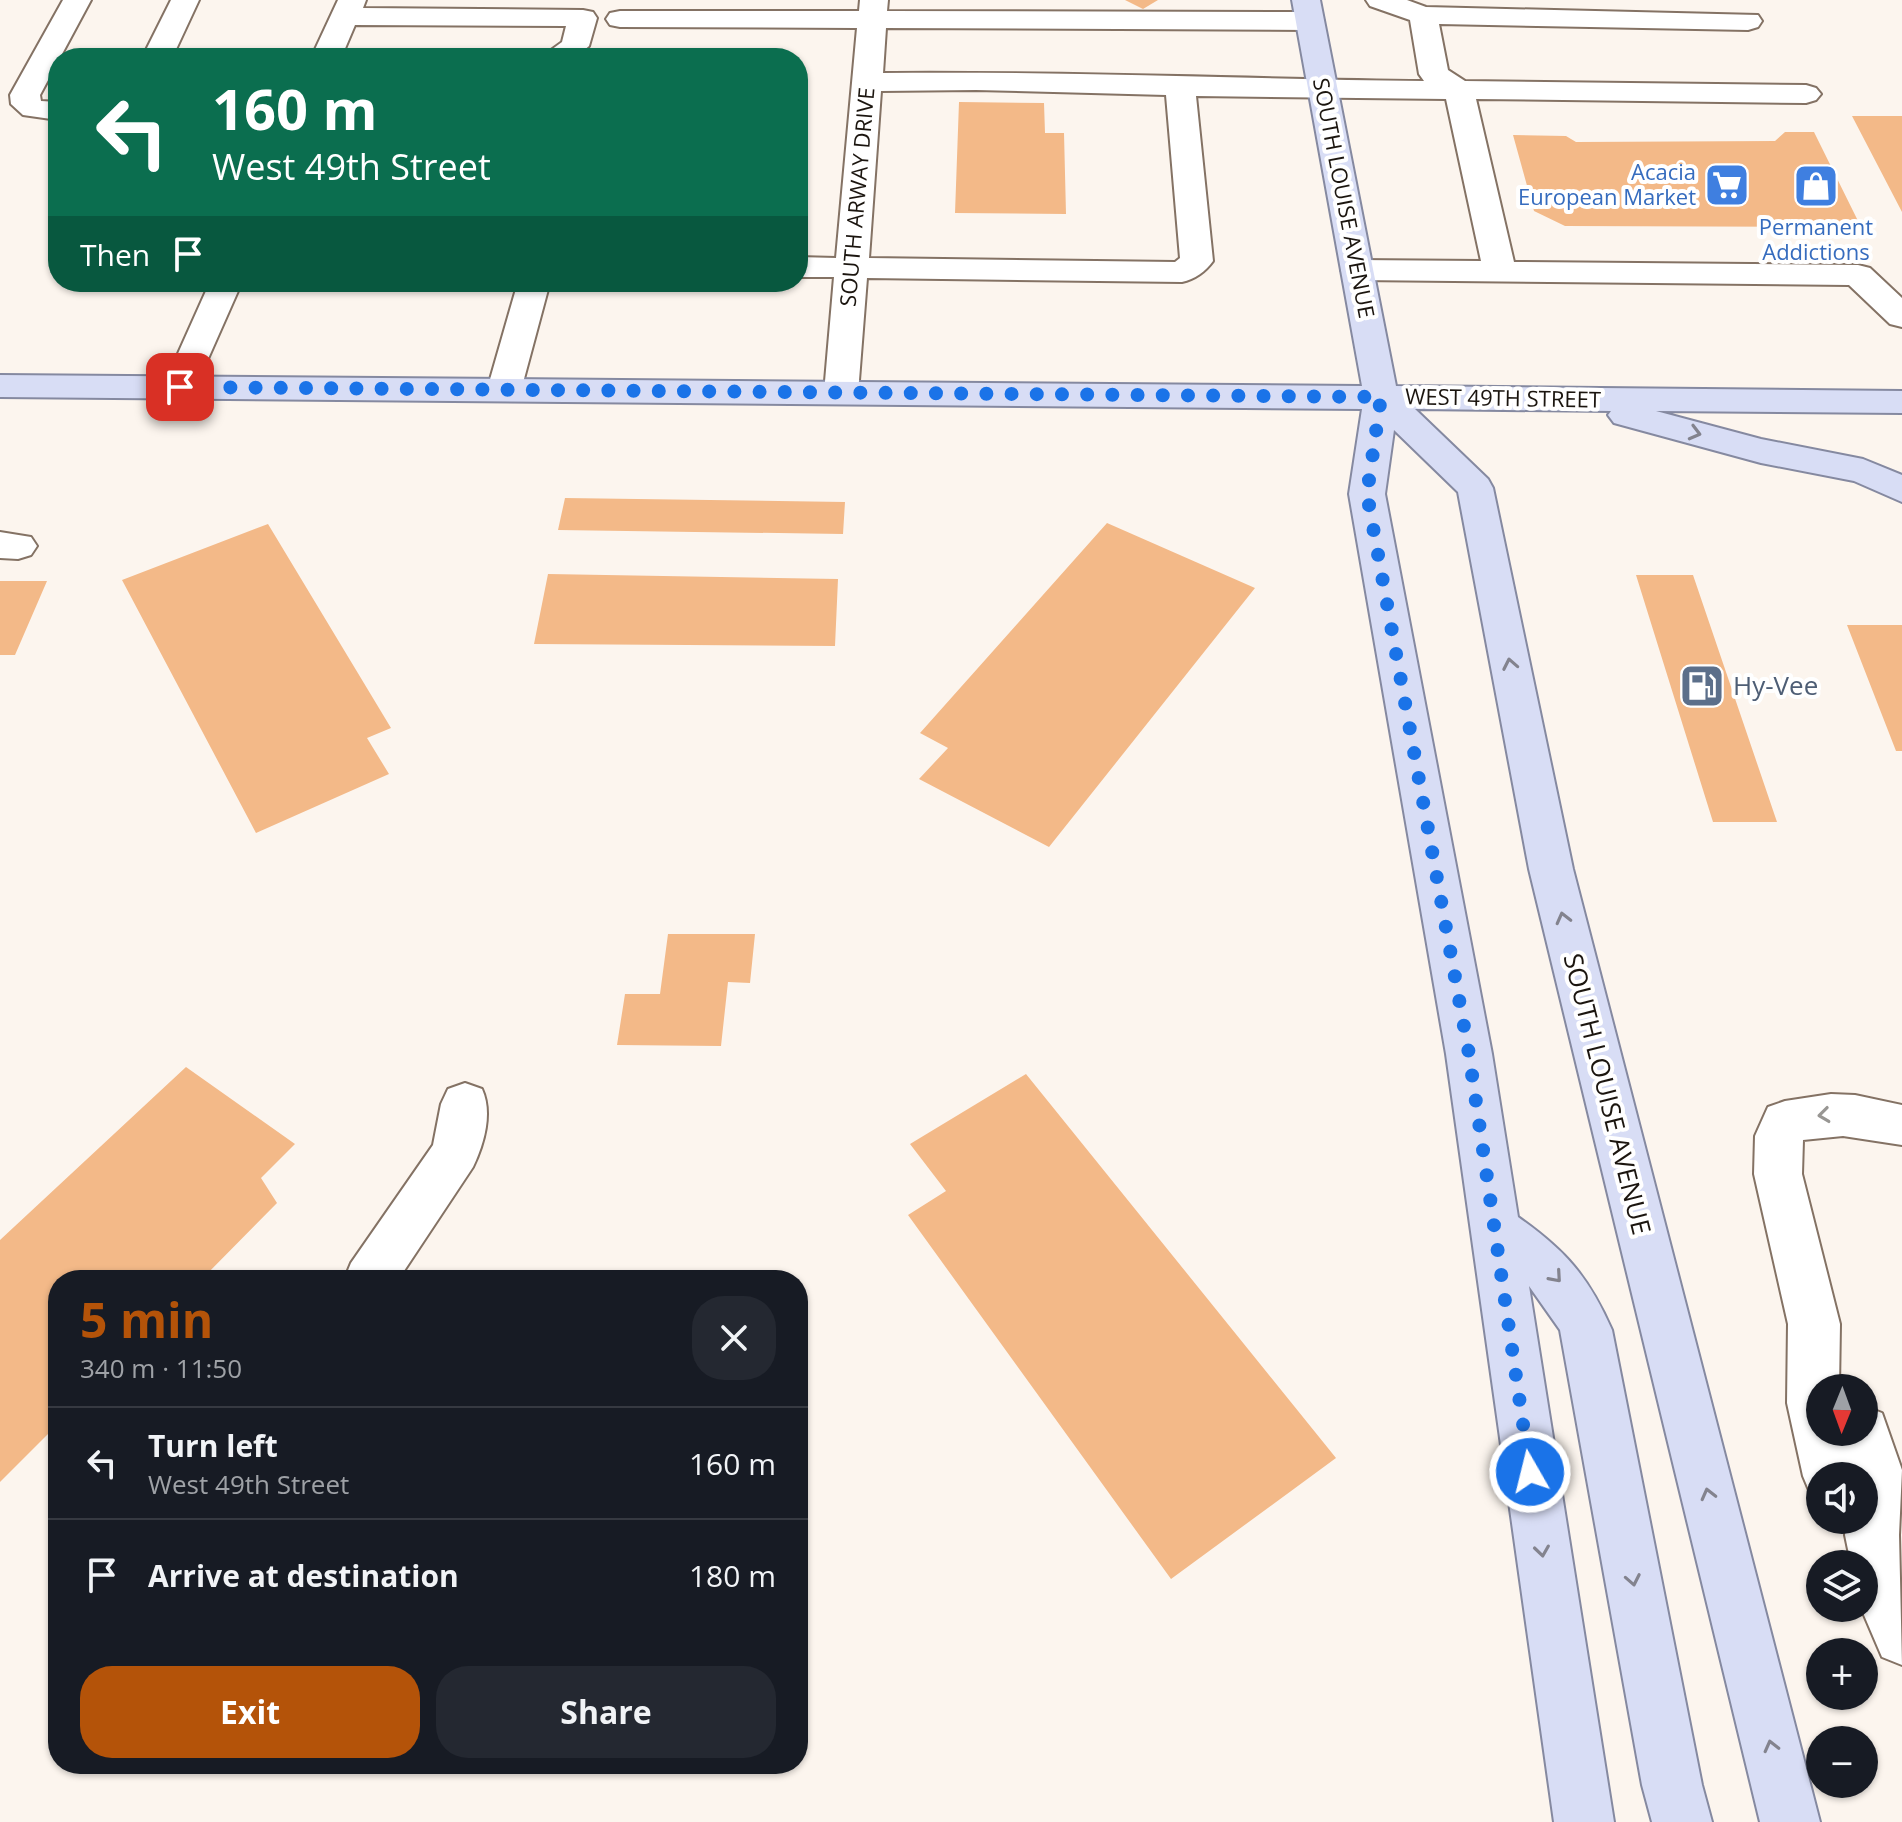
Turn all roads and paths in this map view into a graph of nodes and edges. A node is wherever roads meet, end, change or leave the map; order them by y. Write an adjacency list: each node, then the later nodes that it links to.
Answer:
1 (77, 0): 12 (street)
2 (185, 0): 13 (street)
3 (1380, 0): 9 (street)
4 (348, 8): 14 (street); 15 (street)
5 (750, 10): 6 (street); 10 (street)
6 (873, 10): 7 (street); 17 (street, SOUTH ARWAY DRIVE)
7 (989, 10): 8 (street)
8 (1308, 11): 19 (main road, SOUTH LOUISE AVENUE)
9 (1423, 15): 11 (street); 20 (street)
10 (620, 19)
11 (1748, 21)
12 (51, 48)
13 (162, 48)
14 (330, 48)
15 (572, 48)
16 (48, 53): 22 (street)
17 (867, 82): 18 (street); 24 (street, SOUTH ARWAY DRIVE)
18 (1180, 87): 19 (street); 24 (street)
19 (1323, 90): 20 (street); 25 (main road, SOUTH LOUISE AVENUE)
20 (1459, 90): 21 (street); 26 (street)
21 (1806, 94)
22 (48, 110)
23 (808, 267): 24 (street)
24 (852, 267): 33 (street, SOUTH ARWAY DRIVE)
25 (1357, 270): 26 (street); 34 (main road, SOUTH LOUISE AVENUE)
26 (1500, 273): 29 (street)
27 (222, 292): 31 (street)
28 (531, 292): 32 (street)
29 (1902, 317)
30 (0, 386): 31 (main road, WEST 49TH STREET)
31 (180, 387): 32 (main road, WEST 49TH STREET)
32 (504, 390): 33 (main road, WEST 49TH STREET)
33 (841, 393): 34 (main road, WEST 49TH STREET)
34 (1381, 397): 35 (main road, WEST 49TH STREET); 40 (main road, SOUTH LOUISE AVENUE); 49 (main road, SOUTH LOUISE AVENUE, one-way to 34)
35 (1566, 399): 36 (main road, WEST 49TH STREET); 37 (main road, one-way to 37)
36 (1902, 402)
37 (1902, 490)
38 (465, 1104): 41 (street)
39 (1900, 1125): 42 (street, one-way to 42)
40 (1495, 1229): 47 (main road, SOUTH LOUISE AVENUE, one-way to 47); 48 (main road, one-way to 48)
41 (376, 1270)
42 (1814, 1324): 43 (street); 44 (street)
43 (1839, 1374)
44 (1827, 1462)
45 (1868, 1534): 46 (street)
46 (1902, 1637)
47 (1584, 1822)
48 (1682, 1822)
49 (1790, 1822)

